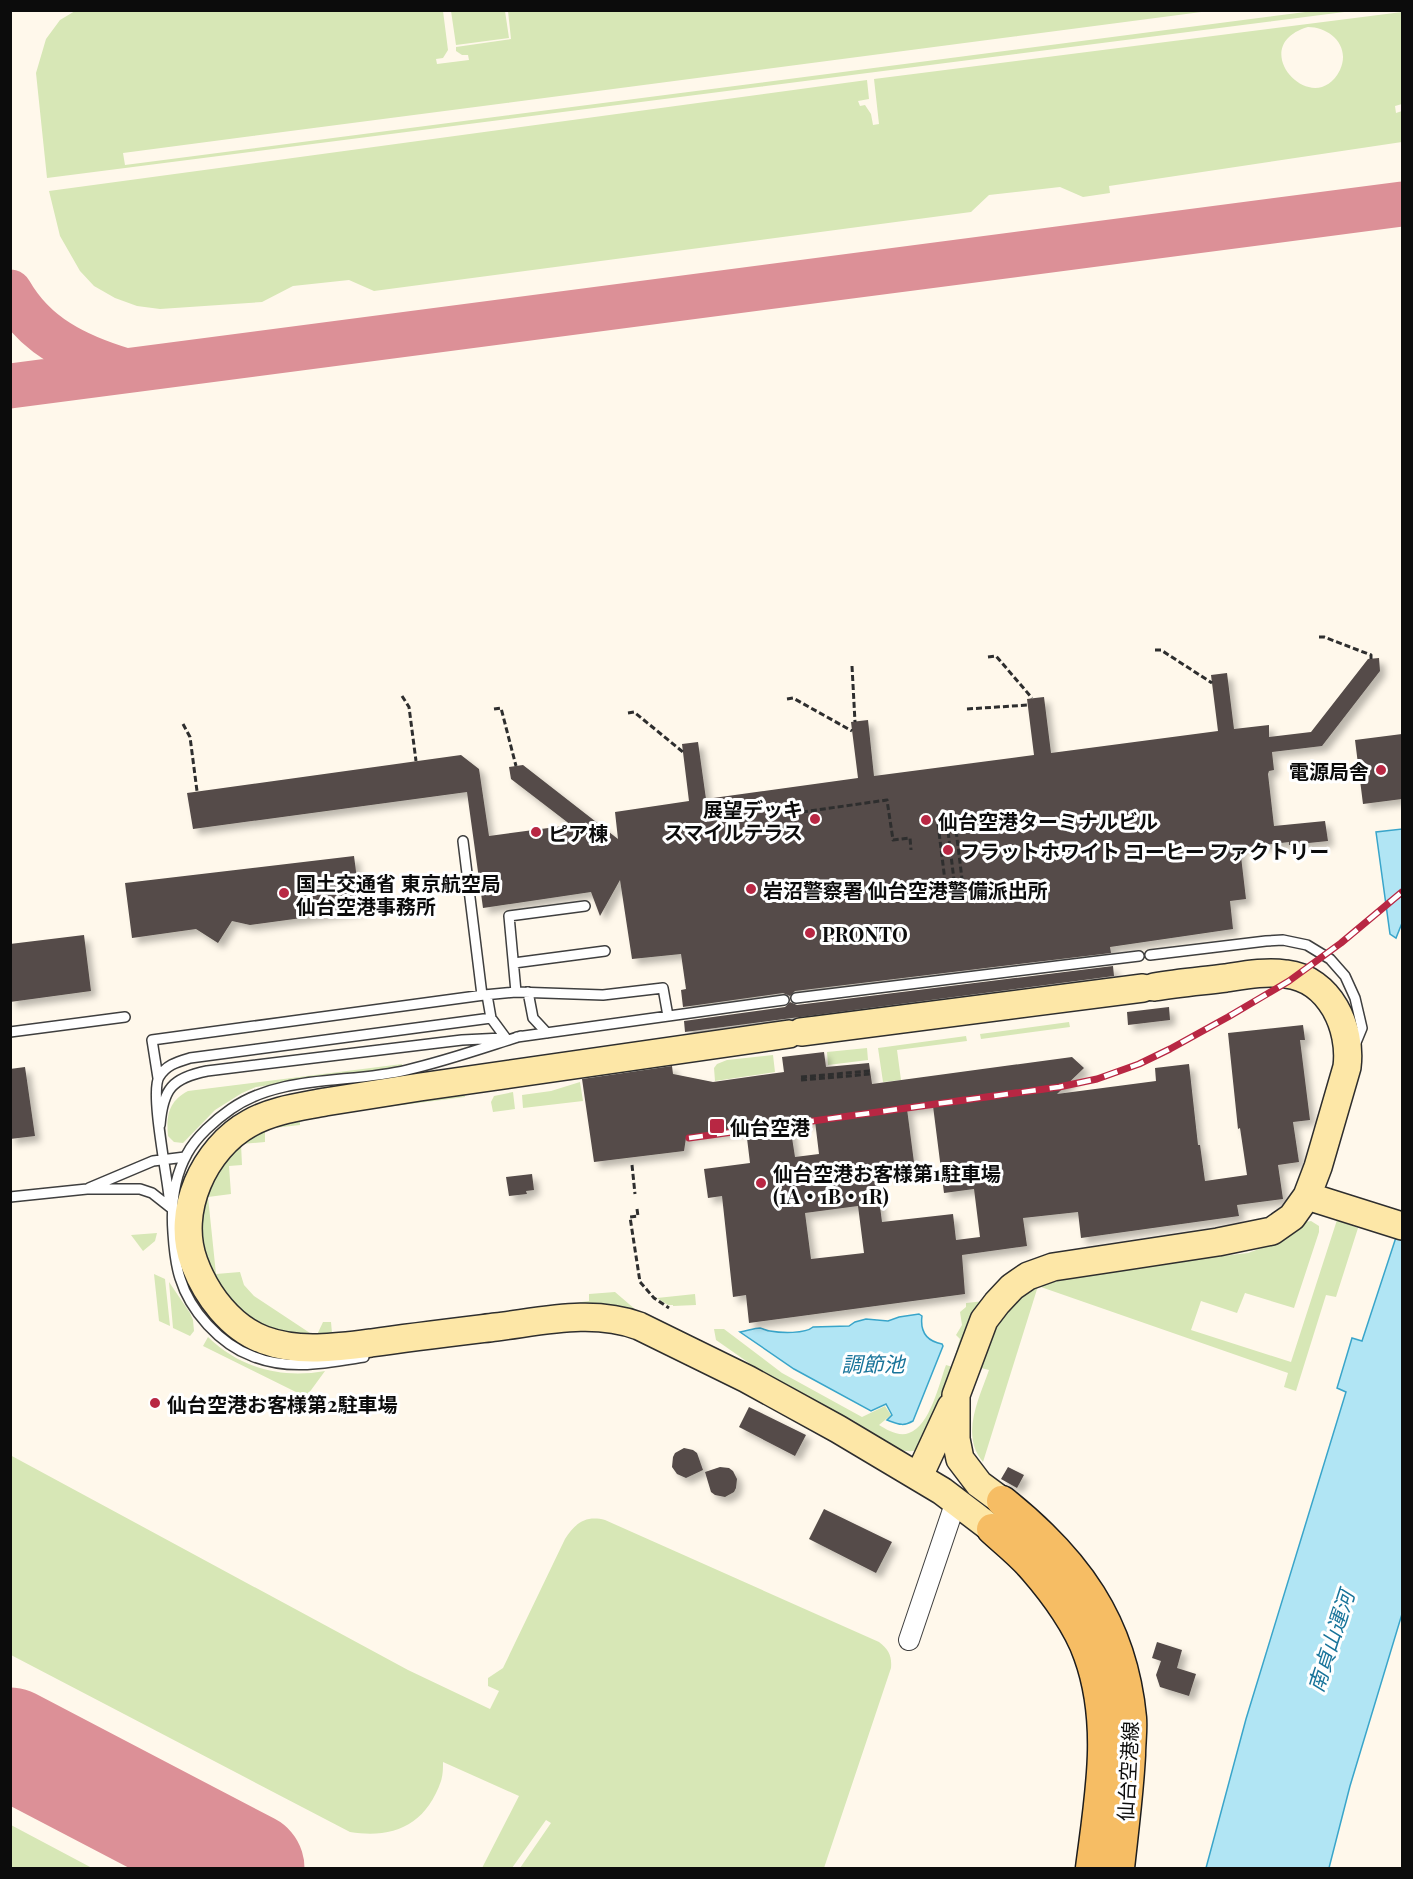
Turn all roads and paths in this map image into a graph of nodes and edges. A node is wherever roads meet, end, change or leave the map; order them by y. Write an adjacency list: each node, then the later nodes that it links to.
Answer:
1 (1319, 637): 4 (path)
2 (1155, 650): 6 (path)
3 (988, 657): 8 (path)
4 (1371, 659)
5 (852, 666): 14 (path)
6 (1212, 683)
7 (402, 696): 18 (path)
8 (1032, 698)
9 (787, 699): 16 (path)
10 (1028, 705): 12 (path)
11 (494, 709): 19 (path)
12 (967, 710)
13 (628, 713): 17 (path)
14 (855, 722)
15 (183, 724): 20 (path)
16 (852, 731)
17 (683, 752)
18 (416, 761)
19 (516, 766)
20 (197, 791)
21 (802, 812): 26 (path)
22 (955, 822): 27 (path)
23 (947, 823): 28 (path)
24 (938, 824): 29 (path)
25 (463, 841): 37 (lane)
26 (911, 850)
27 (963, 887)
28 (955, 888)
29 (946, 889)
30 (585, 906): 34 (lane)
31 (605, 951): 34 (lane)
32 (1150, 955): 47 (lane)
33 (1139, 956): 38 (lane)
34 (514, 963): 35 (lane)
35 (516, 992): 36 (lane); 37 (lane)
36 (528, 992): 40 (lane); 44 (lane)
37 (485, 995): 42 (lane); 49 (lane)
38 (796, 998)
39 (784, 999): 40 (lane)
40 (668, 1016): 44 (lane)
41 (125, 1017): 43 (lane)
42 (491, 1018): 46 (lane); 49 (lane)
43 (10, 1032)
44 (547, 1033): 45 (lane)
45 (521, 1036): 46 (lane); 51 (lane)
46 (505, 1037): 53 (lane)
47 (1347, 1067): 52 (street); 59 (street)
48 (870, 1072): 50 (path)
49 (158, 1078): 53 (lane)
50 (801, 1079)
51 (308, 1084): 52 (lane); 54 (lane)
52 (387, 1092): 65 (street)
53 (160, 1125): 55 (lane)
54 (185, 1157): 55 (lane); 61 (lane)
55 (165, 1159): 57 (lane); 61 (lane)
56 (632, 1165): 58 (path)
57 (87, 1189): 60 (lane); 61 (lane)
58 (635, 1194)
59 (1307, 1196): 63 (street); 68 (street)
60 (10, 1197)
61 (171, 1208): 67 (lane)
62 (637, 1209): 64 (path)
63 (1402, 1226)
64 (669, 1308)
65 (574, 1317): 66 (lane); 69 (street)
66 (492, 1338)
67 (377, 1355)
68 (956, 1395): 69 (street); 71 (street)
69 (919, 1476): 70 (street)
70 (956, 1501): 72 (street); 75 (street)
71 (1002, 1501): 73 (main road, 仙台空港線)
72 (992, 1528): 74 (main road, 仙台空港線)
73 (1080, 1577): 74 (street); 76 (main road, 仙台空港線)
74 (1053, 1593): 76 (main road, 仙台空港線)
75 (909, 1640)
76 (1113, 1692): 77 (main road, 仙台空港線); 78 (main road, 仙台空港線)
77 (1091, 1869)
78 (1119, 1869)

